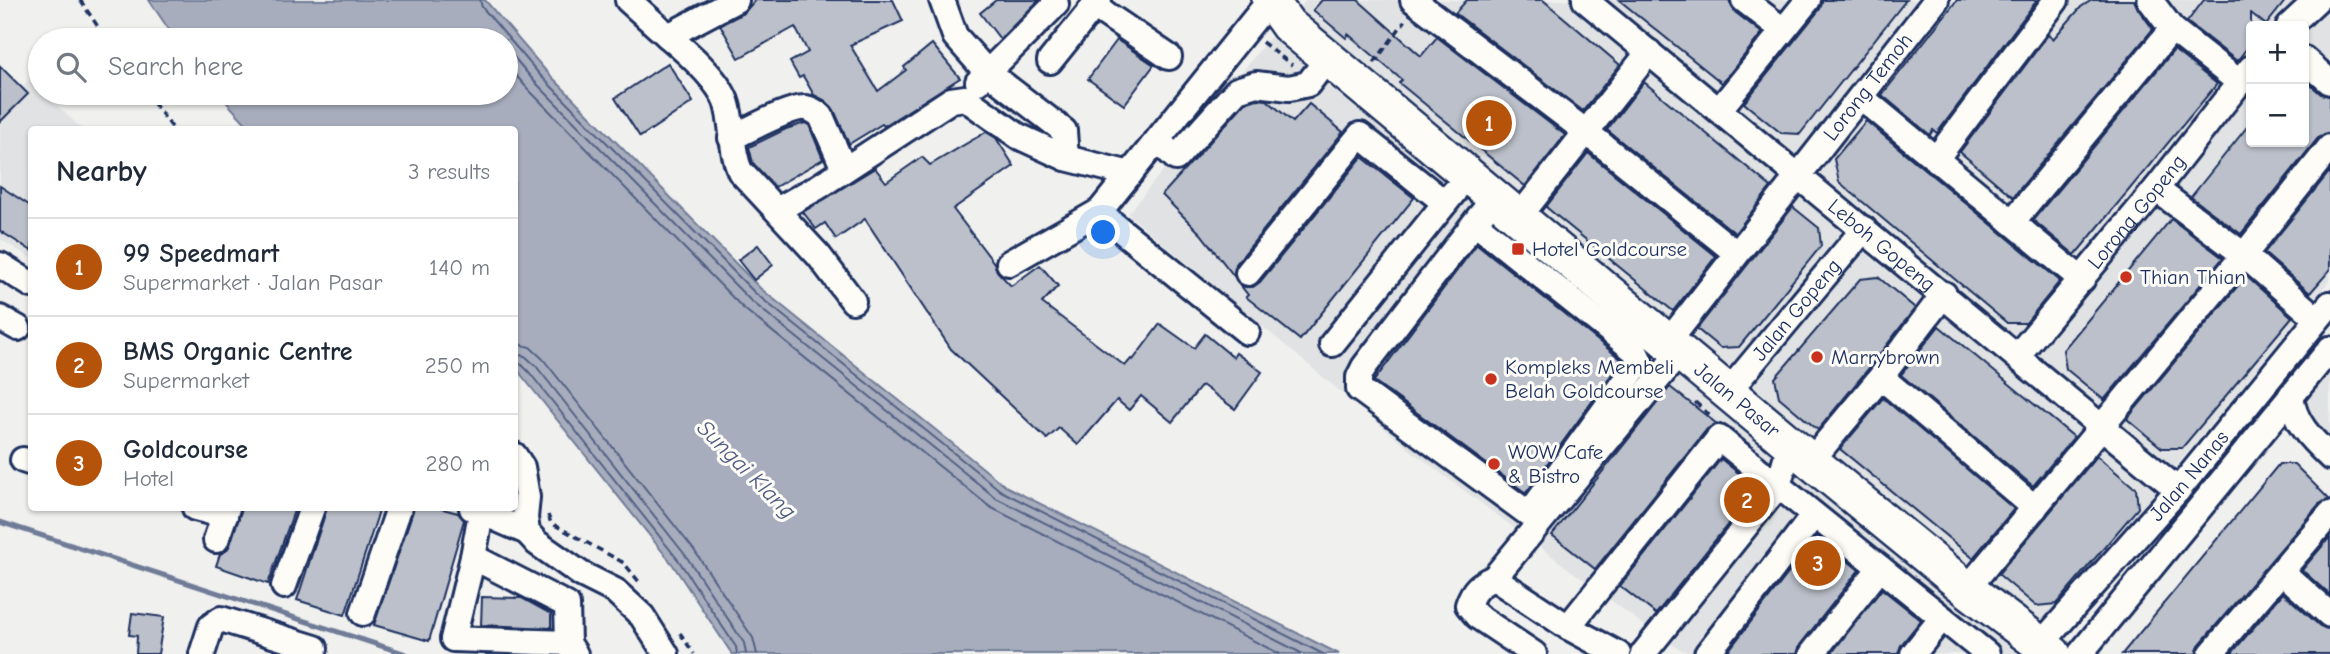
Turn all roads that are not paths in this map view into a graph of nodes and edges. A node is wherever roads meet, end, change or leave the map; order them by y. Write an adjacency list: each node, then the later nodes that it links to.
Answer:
1 (628, 0): 18 (street)
2 (736, 0): 18 (street)
3 (942, 0): 24 (street)
4 (1270, 0): 21 (highway, Jalan Pasar); 32 (street)
5 (1585, 0): 19 (street, Leboh Gopeng)
6 (1744, 0): 17 (street)
7 (1808, 0): 17 (street)
8 (1936, 0): 27 (street, Lorong Temoh)
9 (2056, 0): 35 (street)
10 (2150, 0): 16 (street)
11 (2317, 0): 15 (street)
12 (1055, 2): 24 (street)
13 (1415, 2): 30 (street)
14 (1096, 3): 20 (street); 22 (street)
15 (2294, 21)
16 (2172, 29): 25 (street); 45 (street)
17 (1783, 30): 29 (street)
18 (668, 36): 31 (street)
19 (1649, 52): 29 (street, Leboh Gopeng); 30 (street)
20 (1169, 57)
21 (1328, 58): 32 (street); 39 (highway, Jalan Pasar)
22 (1050, 61)
23 (2309, 64): 26 (street)
24 (986, 71): 28 (street); 34 (street)
25 (2245, 75): 40 (street, Lorong Gopeng)
26 (2330, 82)
27 (1861, 97): 35 (street); 38 (street, Lorong Temoh)
28 (965, 98): 34 (street); 36 (street)
29 (1719, 110): 38 (street, Leboh Gopeng)
30 (1586, 131): 44 (street); 47 (street)
31 (731, 138): 36 (street); 42 (street)
32 (1158, 141): 37 (street)
33 (2330, 147): 48 (street)
34 (1066, 158): 37 (street)
35 (1936, 159): 45 (street)
36 (844, 169): 42 (street)
37 (1130, 174): 43 (street)
38 (1798, 174): 46 (street, Leboh Gopeng); 47 (street, Lorong Temoh)
39 (1468, 175): 41 (street); 44 (highway, Jalan Pasar)
40 (2156, 189): 48 (street); 52 (street, Lorong Gopeng)
41 (1445, 203): 51 (street); 58 (street)
42 (777, 209): 55 (street)
43 (1100, 211): 49 (street); 57 (street)
44 (1496, 213): 60 (highway, Jalan Pasar); 60 (street)
45 (2012, 222): 52 (street)
46 (1864, 229): 54 (street, Leboh Gopeng); 63 (street, Jalan Gopeng)
47 (1736, 253): 60 (street, Lorong Temoh)
48 (2244, 255): 56 (street); 65 (street)
49 (1009, 263)
50 (0, 265): 53 (street)
51 (1248, 273)
52 (2082, 280): 61 (street, Lorong Gopeng)
53 (28, 282)
54 (1944, 294): 61 (street, Leboh Gopeng); 62 (street)
55 (853, 301)
56 (2323, 311): 70 (street, Jalan Nanas)
57 (1247, 332)
58 (1332, 344)
59 (2330, 349): 64 (street, Jalan Nanas)
60 (1653, 354): 63 (highway, Jalan Pasar); 84 (street)
61 (2018, 355): 65 (street, Leboh Gopeng)
62 (1881, 377): 66 (street); 71 (street)
63 (1728, 392): 66 (highway, Jalan Pasar)
64 (2291, 396): 67 (street); 103 (street, Jalan Nanas)
65 (2102, 427): 70 (street, Leboh Gopeng); 71 (street)
66 (1801, 452): 69 (street); 86 (highway, Jalan Pasar)
67 (2330, 457)
68 (518, 460): 79 (street)
69 (1778, 486): 78 (street); 90 (street); 99 (street)
70 (2178, 489): 93 (street, Jalan Nanas)
71 (2035, 508): 86 (street)
72 (311, 511): 85 (street)
73 (398, 511): 87 (street)
74 (477, 511): 81 (street)
75 (479, 511): 79 (street)
76 (226, 512): 80 (street)
77 (2330, 513): 83 (street)
78 (1814, 515): 82 (street); 100 (street)
79 (527, 532): 96 (street)
80 (216, 540)
81 (473, 557): 92 (street); 92 (street)
82 (1880, 568): 89 (street); 101 (street)
83 (2281, 571): 88 (street); 104 (street)
84 (1494, 578): 90 (street); 97 (street)
85 (284, 586)
86 (1967, 589): 93 (highway, Jalan Pasar)
87 (363, 613)
88 (2330, 615)
89 (1942, 618): 94 (street); 102 (street)
90 (1569, 627): 98 (street)
91 (315, 648): 95 (street)
92 (571, 648)
93 (2047, 649)
94 (1975, 650)
95 (202, 654)
96 (666, 654)
97 (1534, 654)
98 (1618, 654)
99 (1643, 654)
100 (1707, 654)
101 (1812, 654)
102 (1913, 654)
103 (2080, 654)
104 (2211, 654)

